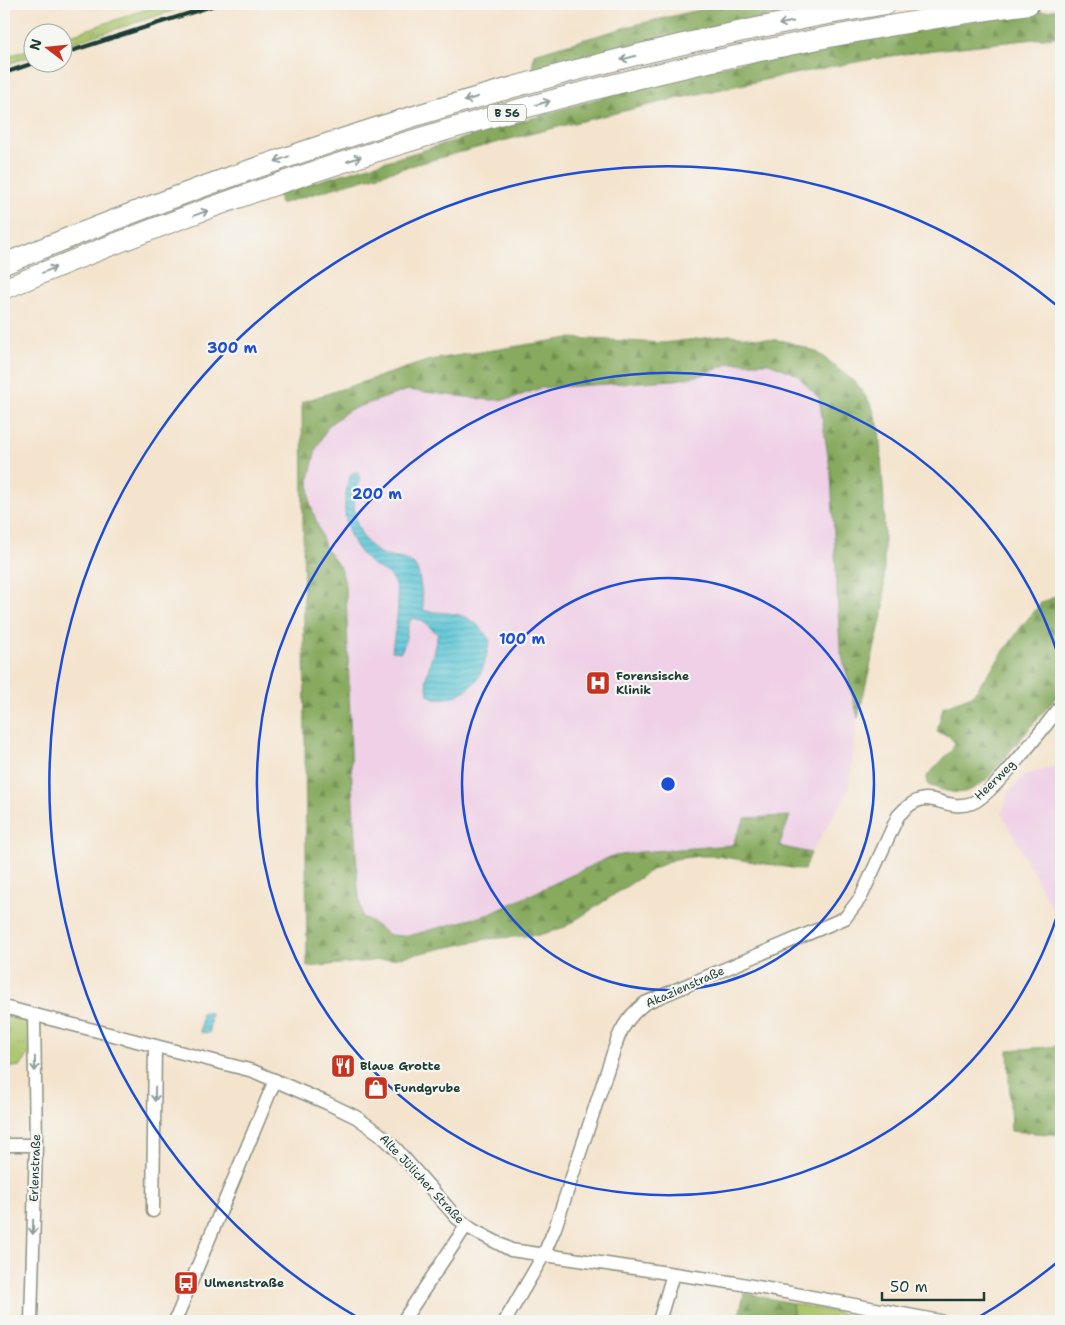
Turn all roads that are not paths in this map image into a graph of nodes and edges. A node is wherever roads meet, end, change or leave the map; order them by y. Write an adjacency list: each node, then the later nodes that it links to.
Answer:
1 (886, 4): 3 (main road, B 56, one-way to 3)
2 (1029, 4): 4 (main road, B 56, one-way to 2)
3 (4, 264)
4 (4, 289)
5 (1061, 706): 6 (street, Heerweg)
6 (907, 805): 15 (street, Akazienstraße)
7 (4, 1007): 8 (street, Alte Jülicher Straße)
8 (34, 1016): 9 (street, Alte Jülicher Straße); 12 (street, Erlenstraße, one-way to 12)
9 (155, 1046): 10 (street, Alte Jülicher Straße); 13 (street, one-way to 13)
10 (275, 1080): 14 (street, Alte Jülicher Straße); 19 (street)
11 (4, 1144): 12 (street)
12 (36, 1145): 18 (street, Erlenstraße, one-way to 18)
13 (153, 1211)
14 (466, 1226): 15 (street, Alte Jülicher Straße); 20 (street)
15 (543, 1256): 16 (street, Alte Jülicher Straße); 21 (street, Akazienstraße)
16 (673, 1274): 17 (street, Alte Jülicher Straße); 22 (street)
17 (885, 1316): 23 (street, Alte Jülicher Straße)
18 (31, 1321)
19 (175, 1321)
20 (402, 1321)
21 (505, 1321)
22 (660, 1321)
23 (940, 1321)

